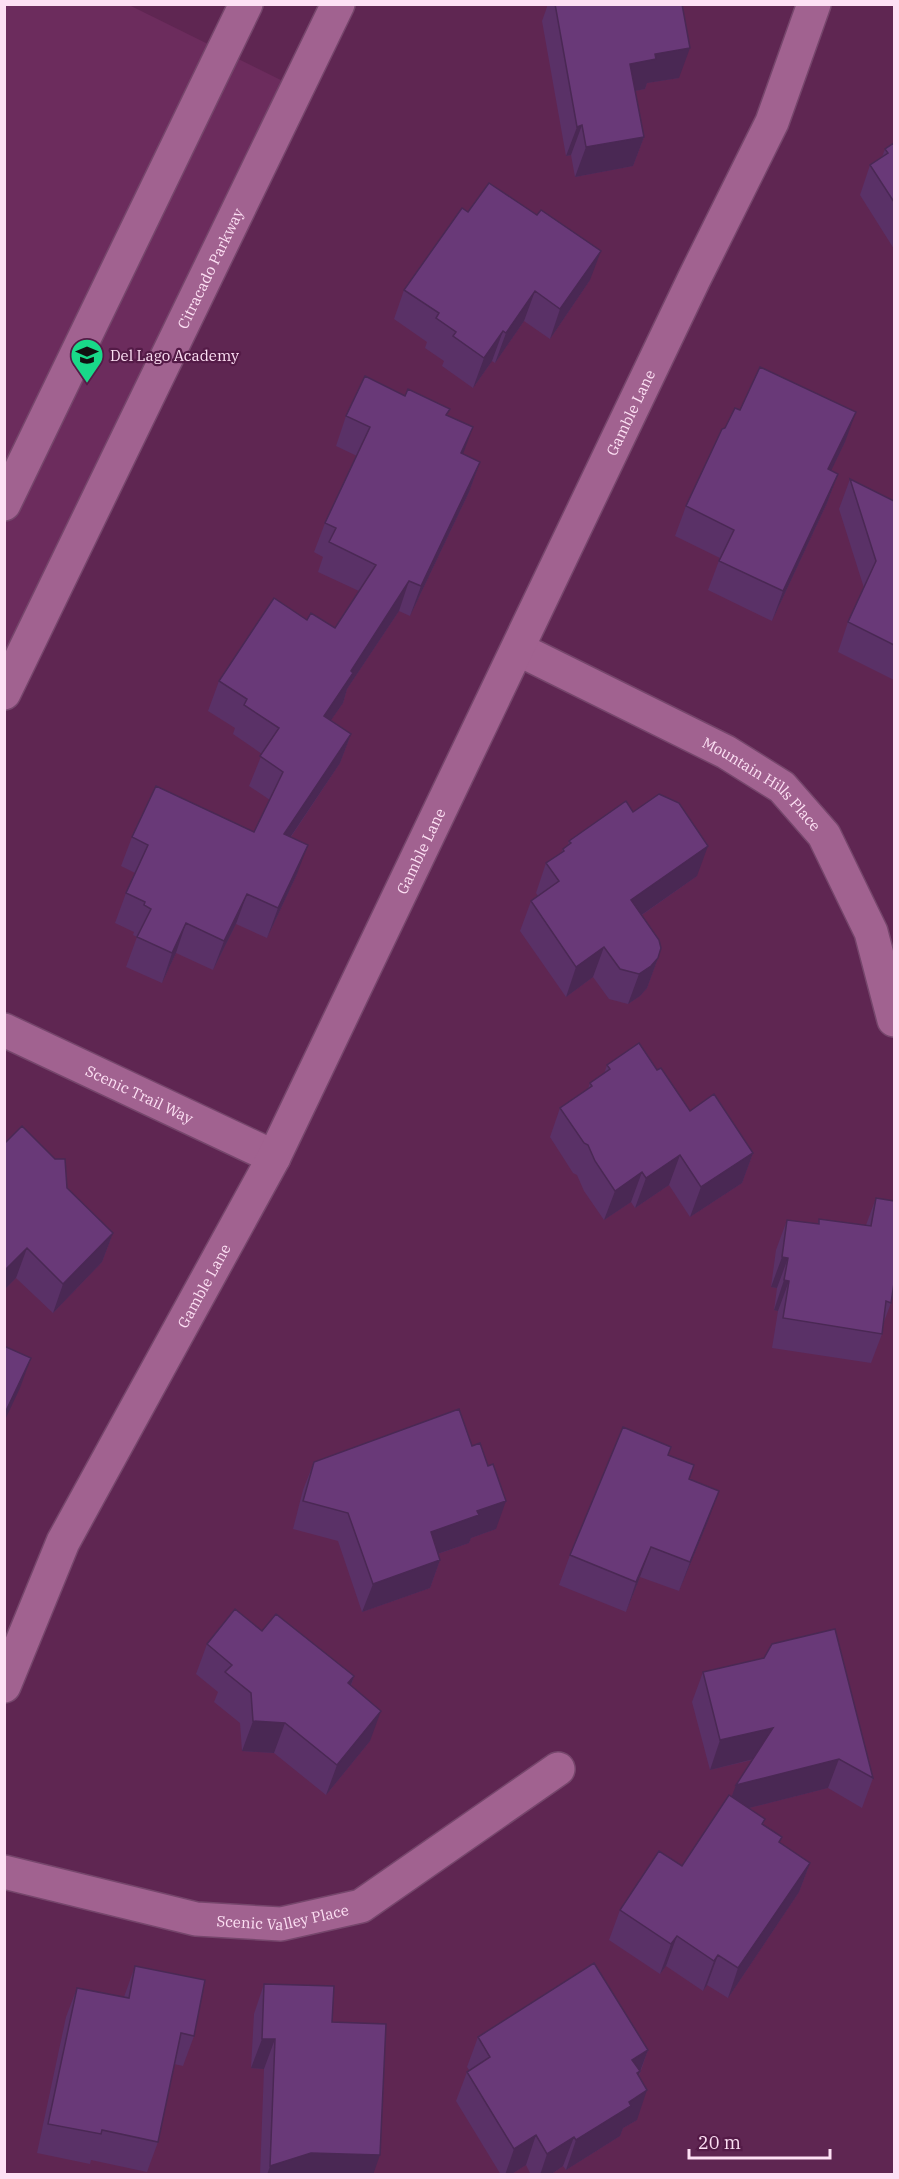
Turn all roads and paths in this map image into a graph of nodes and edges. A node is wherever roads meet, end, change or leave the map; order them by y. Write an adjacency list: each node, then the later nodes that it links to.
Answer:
1 (246, 4): 4 (street)
2 (338, 4): 6 (street, Citracado Parkway)
3 (814, 4): 5 (street, Gamble Lane)
4 (4, 504)
5 (518, 649): 7 (street, Mountain Hills Place); 9 (street, Gamble Lane)
6 (4, 693)
7 (894, 1020)
8 (4, 1030): 9 (street, Scenic Trail Way)
9 (274, 1157): 10 (street, Gamble Lane)
10 (4, 1686)
11 (558, 1769): 12 (street, Scenic Valley Place)
12 (4, 1872)

